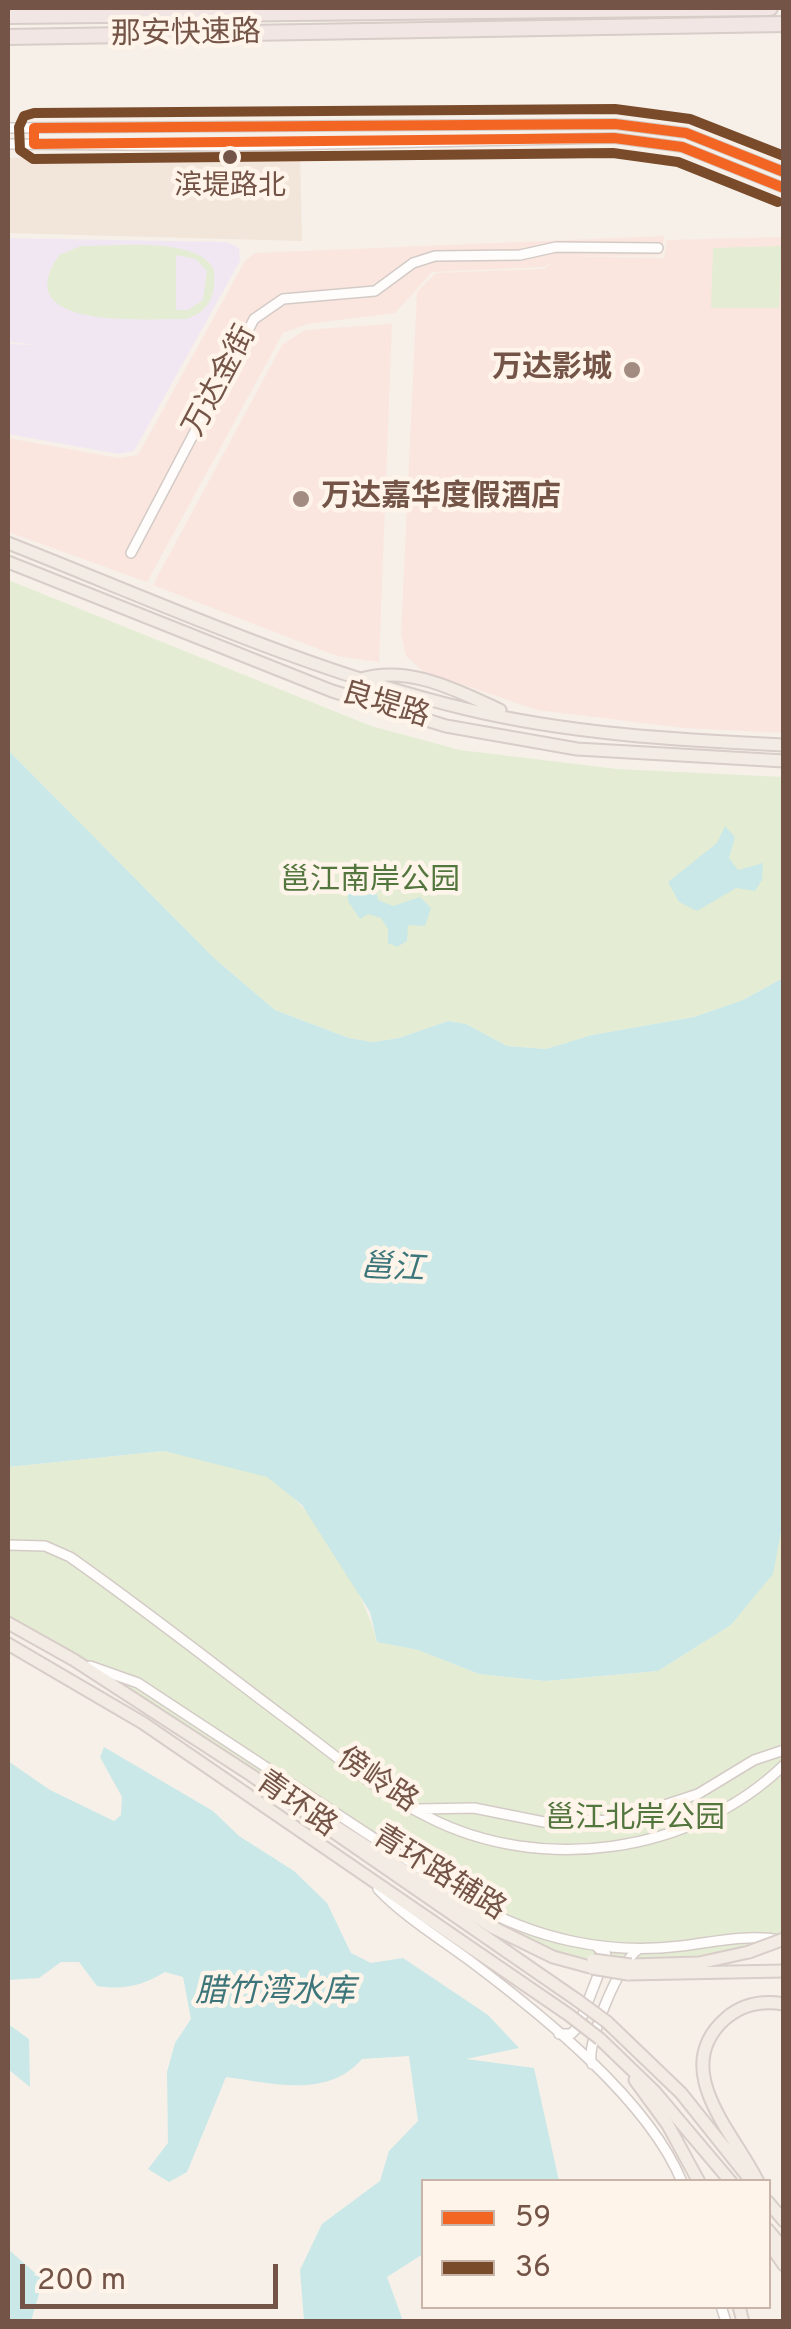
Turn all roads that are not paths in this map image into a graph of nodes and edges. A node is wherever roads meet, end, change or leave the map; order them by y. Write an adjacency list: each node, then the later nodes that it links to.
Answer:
1 (770, 8): 2 (highway, 那安快速路)
2 (8, 16)
3 (784, 24): 4 (highway, 那安快速路)
4 (8, 36)
5 (8, 128): 6 (street)
6 (34, 128): 7 (street); 9 (street)
7 (34, 144): 8 (street); 10 (street)
8 (8, 146)
9 (784, 172)
10 (784, 188)
11 (658, 248): 13 (street, 万达金街)
12 (8, 543): 15 (main road, 良堤路)
13 (130, 553)
14 (8, 562): 16 (main road, 良堤路)
15 (784, 745)
16 (784, 761)
17 (8, 1545): 23 (street, 傍岭路)
18 (9, 1623): 20 (main road, 青环路)
19 (8, 1644): 25 (main road, 青环路)
20 (74, 1660): 24 (main road, 青环路); 27 (street, 青环路辅路)
21 (784, 1750): 23 (street)
22 (784, 1765): 23 (street, 傍岭路)
23 (409, 1806)
24 (298, 1808): 29 (main road, bridge); 38 (main road, 青环路, bridge)
25 (366, 1876): 32 (street, 青环路辅路); 33 (main road, 青环路, bridge)
26 (784, 1940): 28 (street, 青环路辅路); 29 (main road, bridge)
27 (596, 1946): 28 (street, 青环路辅路); 32 (street)
28 (641, 1949): 34 (street)
29 (629, 1969): 30 (main road)
30 (784, 1971)
31 (784, 2004): 39 (main road)
32 (556, 2033): 34 (street, 青环路辅路)
33 (619, 2055): 36 (main road); 37 (main road)
34 (592, 2064): 35 (street, 青环路辅路)
35 (680, 2179)
36 (697, 2179)
37 (728, 2179)
38 (753, 2179)
39 (753, 2179)

